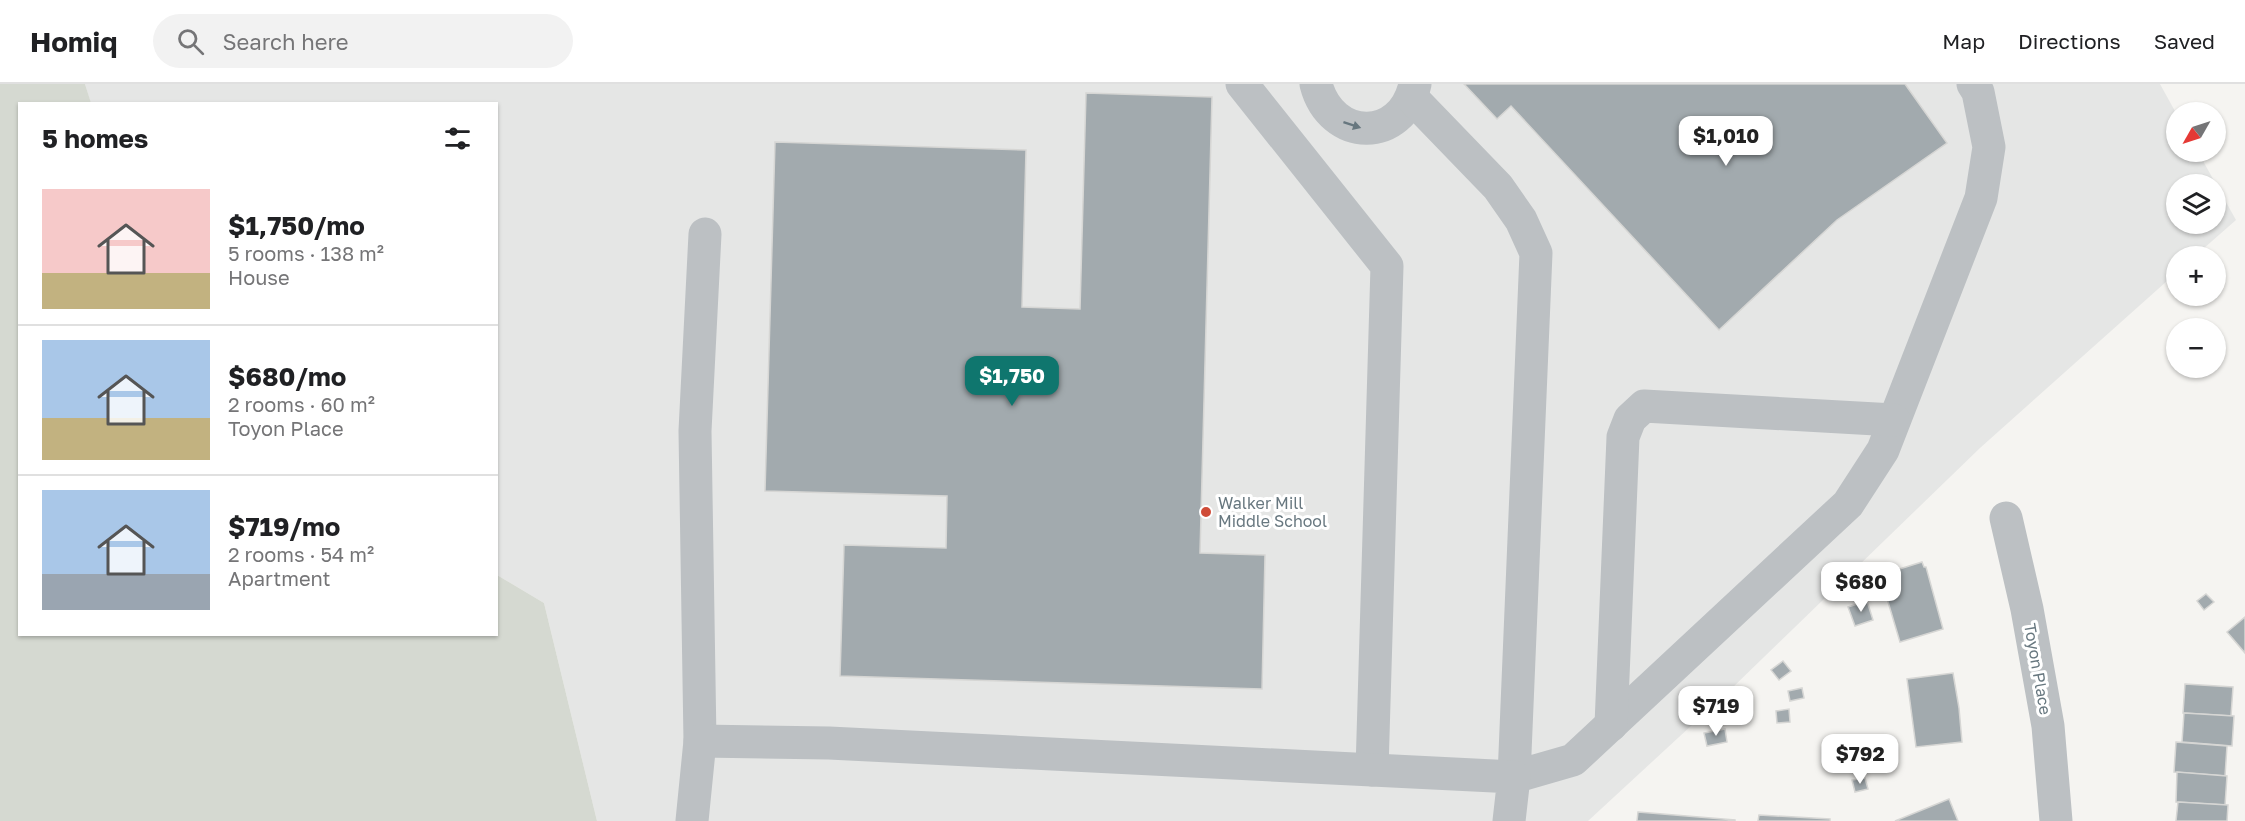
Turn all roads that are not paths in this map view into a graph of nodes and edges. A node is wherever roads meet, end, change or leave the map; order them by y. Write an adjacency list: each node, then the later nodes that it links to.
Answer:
1 (1242, 84): 10 (street)
2 (1316, 84): 4 (street, one-way to 4)
3 (1973, 84): 6 (street)
4 (1414, 91): 11 (street)
5 (705, 234): 9 (street)
6 (1894, 420): 8 (street); 8 (street)
7 (2006, 518): 14 (street, Toyon Place)
8 (1611, 725): 11 (street)
9 (700, 741): 10 (street); 12 (street)
10 (1372, 770): 11 (street)
11 (1514, 777): 13 (street)
12 (692, 821)
13 (1509, 821)
14 (2056, 821)

